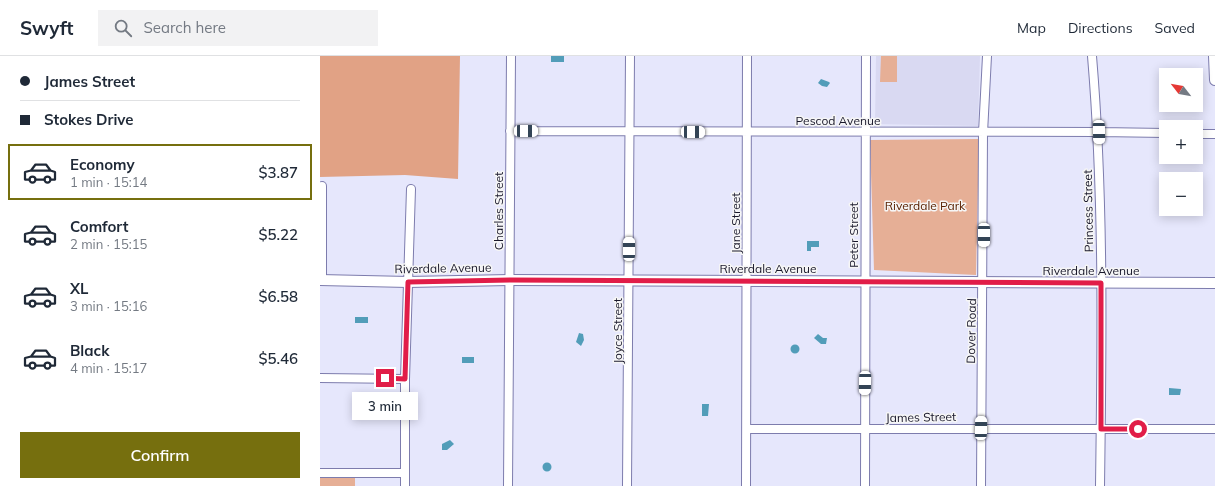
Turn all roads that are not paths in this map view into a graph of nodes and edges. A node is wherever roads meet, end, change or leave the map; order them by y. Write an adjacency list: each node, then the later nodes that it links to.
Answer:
1 (511, 56): 9 (street, Charles Street)
2 (630, 56): 10 (street, Joyce Street)
3 (747, 56): 12 (street, Jane Street)
4 (866, 56): 11 (street, Peter Street)
5 (987, 56): 14 (street, Dover Road)
6 (1092, 56): 13 (street, Princess Street)
7 (1214, 56): 8 (street)
8 (1215, 80)
9 (510, 131): 10 (street, Pescod Avenue); 21 (street, Charles Street)
10 (629, 131): 12 (street, Pescod Avenue); 22 (street, Joyce Street)
11 (865, 131): 12 (street, Pescod Avenue); 14 (street, Pescod Avenue); 25 (street, Peter Street)
12 (748, 132): 23 (street, Jane Street)
13 (1099, 132): 14 (street, Pescod Avenue); 15 (street, Pescod Avenue); 27 (street, Princess Street)
14 (984, 133): 26 (street, Dover Road)
15 (1159, 133)
16 (1203, 134): 17 (street)
17 (1215, 134)
18 (322, 186): 20 (street)
19 (411, 189): 24 (street)
20 (321, 280): 24 (street, Riverdale Avenue)
21 (510, 280): 22 (street, Riverdale Avenue); 24 (street, Riverdale Avenue); 39 (street, Charles Street)
22 (629, 281): 23 (street, Riverdale Avenue); 40 (street, Joyce Street)
23 (747, 281): 25 (street, Riverdale Avenue); 32 (street, Jane Street)
24 (408, 282): 30 (street)
25 (865, 282): 26 (street, Riverdale Avenue); 35 (street, Peter Street)
26 (984, 282): 27 (street, Riverdale Avenue); 31 (street, Dover Road)
27 (1101, 283): 28 (street, Riverdale Avenue); 33 (street, Princess Street)
28 (1215, 283)
29 (320, 378): 30 (street)
30 (405, 379): 37 (street)
31 (981, 428): 33 (street, James Street); 35 (street, James Street); 43 (street, Dover Road)
32 (746, 429): 35 (street, James Street); 41 (street, Jane Street)
33 (1101, 429): 34 (street, James Street); 44 (street, Princess Street)
34 (1215, 429)
35 (865, 430): 42 (street, Peter Street)
36 (320, 473): 37 (street)
37 (405, 473): 38 (street)
38 (405, 486)
39 (508, 486)
40 (627, 486)
41 (746, 486)
42 (864, 486)
43 (981, 486)
44 (1100, 486)

